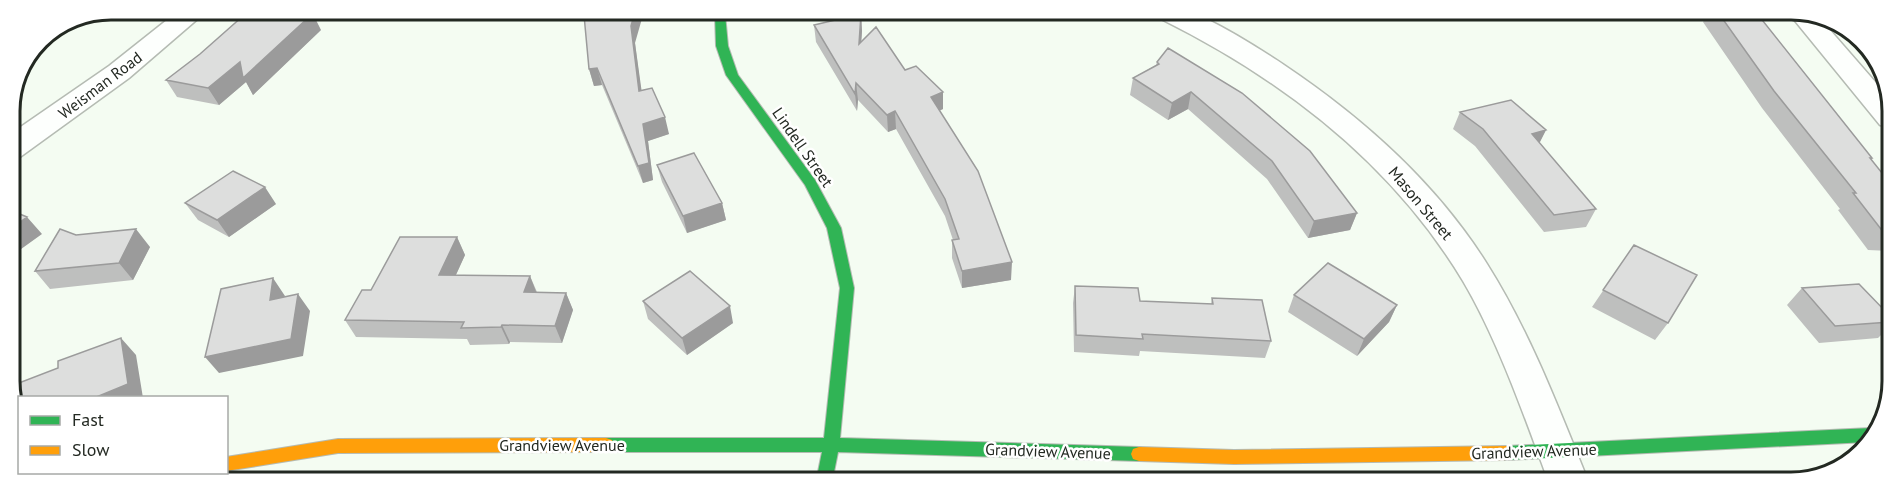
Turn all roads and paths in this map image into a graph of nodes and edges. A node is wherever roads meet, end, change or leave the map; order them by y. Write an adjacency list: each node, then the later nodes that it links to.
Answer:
1 (183, 20): 6 (street, Weisman Road)
2 (720, 20): 8 (street, Lindell Street)
3 (1184, 20): 9 (street, Mason Street)
4 (1808, 21): 5 (street)
5 (1882, 108)
6 (20, 142)
7 (1864, 435): 9 (street, Grandview Avenue)
8 (831, 445): 9 (street, Grandview Avenue); 10 (street, Grandview Avenue); 11 (street, Lindell Street)
9 (1557, 452): 12 (street, Mason Street)
10 (228, 464)
11 (826, 472)
12 (1565, 472)

